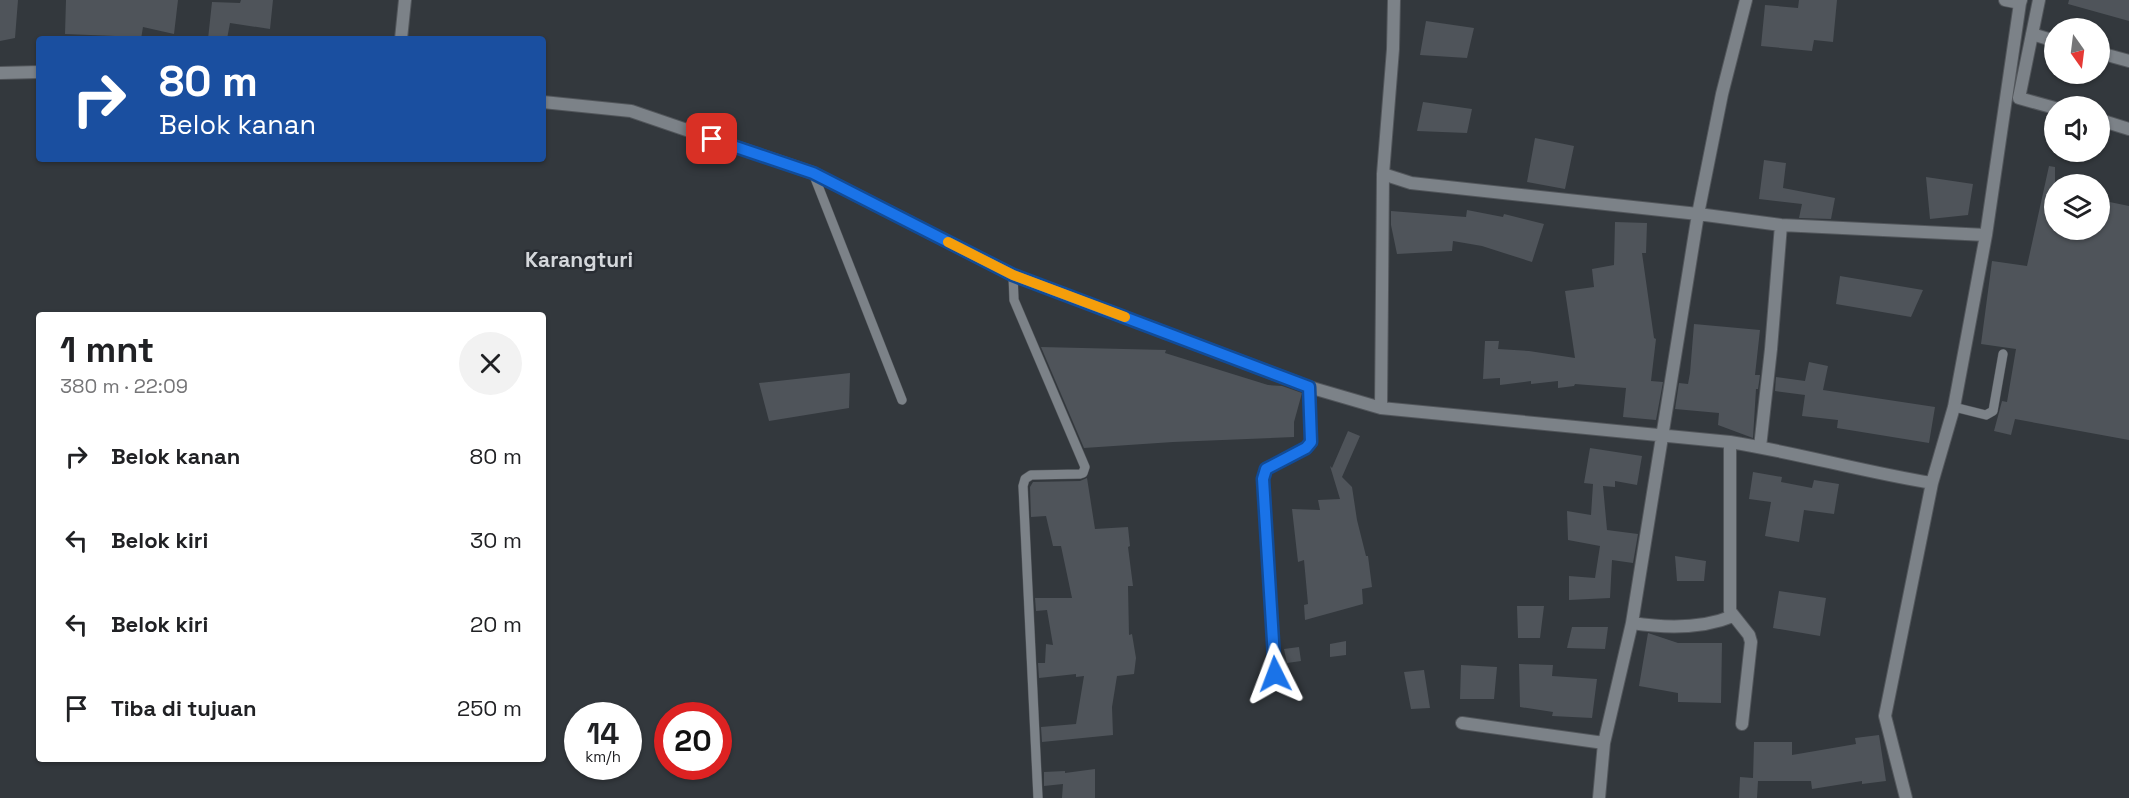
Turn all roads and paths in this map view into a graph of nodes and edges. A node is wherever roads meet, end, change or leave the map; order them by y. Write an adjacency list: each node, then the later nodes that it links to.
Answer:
1 (405, 0): 8 (street)
2 (1394, 0): 19 (street)
3 (1746, 0): 20 (street)
4 (2005, 0): 6 (street)
5 (2039, 0): 7 (street)
6 (2021, 2): 22 (street)
7 (2032, 34): 9 (street); 15 (street)
8 (400, 36)
9 (2044, 38)
10 (2110, 56): 11 (street)
11 (2129, 61)
12 (36, 72): 13 (street)
13 (0, 73)
14 (546, 102): 18 (street)
15 (2044, 105)
16 (2110, 123): 17 (street)
17 (2129, 129)
18 (813, 173): 23 (street); 26 (lane)
19 (1383, 174): 20 (street); 28 (street)
20 (1698, 214): 21 (street); 29 (street)
21 (1781, 225): 22 (street); 31 (street)
22 (1986, 235): 27 (street)
23 (1013, 275): 25 (street); 39 (lane)
24 (2003, 354): 27 (lane)
25 (1309, 387): 28 (street); 35 (lane)
26 (902, 400)
27 (1954, 407): 32 (street)
28 (1381, 408): 29 (street)
29 (1662, 436): 30 (street); 34 (street)
30 (1730, 442): 31 (street); 33 (street)
31 (1760, 447): 32 (street)
32 (1932, 483): 41 (street)
33 (1733, 616): 34 (street); 37 (street)
34 (1632, 623): 38 (street)
35 (1275, 674)
36 (1462, 723): 38 (street)
37 (1743, 724)
38 (1604, 743): 40 (street)
39 (1038, 798)
40 (1599, 798)
41 (1906, 798)

